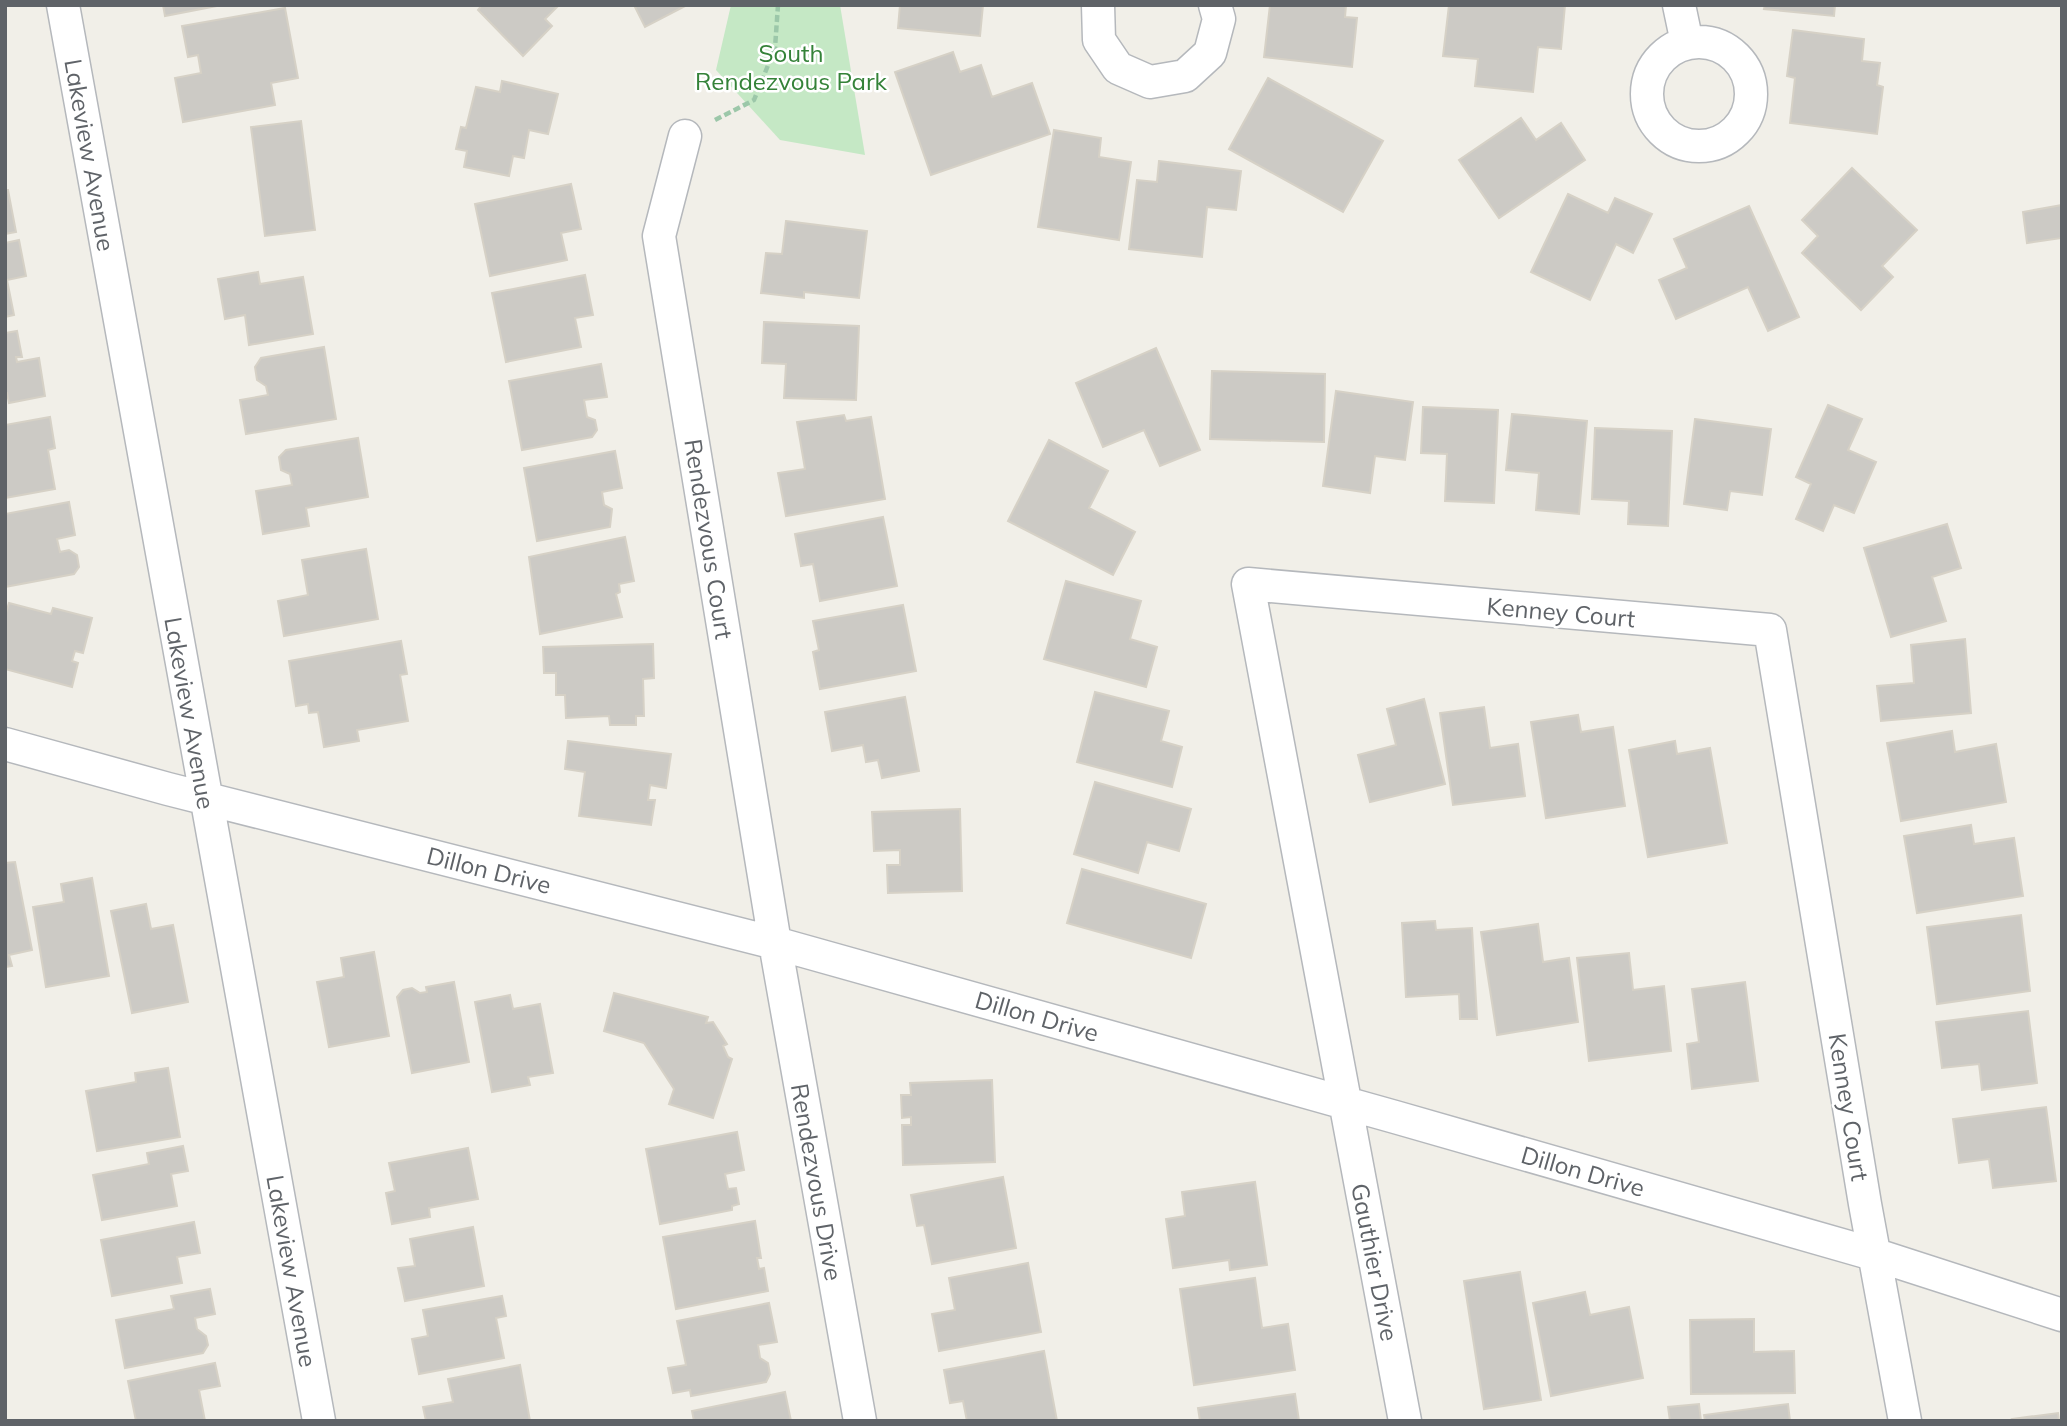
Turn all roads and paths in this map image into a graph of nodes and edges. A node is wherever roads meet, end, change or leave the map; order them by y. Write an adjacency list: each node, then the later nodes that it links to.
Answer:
1 (63, 5): 9 (street, Lakeview Avenue)
2 (778, 5): 7 (path)
3 (1098, 5): 4 (street)
4 (1215, 5)
5 (1679, 5): 6 (street)
6 (1687, 43)
7 (685, 136): 10 (street, Rendezvous Court)
8 (5, 744): 9 (street, Dillon Drive)
9 (205, 797): 10 (street, Dillon Drive); 14 (street, Lakeview Avenue)
10 (775, 943): 11 (street, Dillon Drive); 15 (street, Rendezvous Drive)
11 (1344, 1102): 12 (street, Dillon Drive); 12 (street, Kenney Court); 16 (street, Gauthier Drive)
12 (1874, 1254): 13 (street, Dillon Drive); 17 (street)
13 (2062, 1315)
14 (319, 1421)
15 (860, 1421)
16 (1405, 1421)
17 (1905, 1421)

